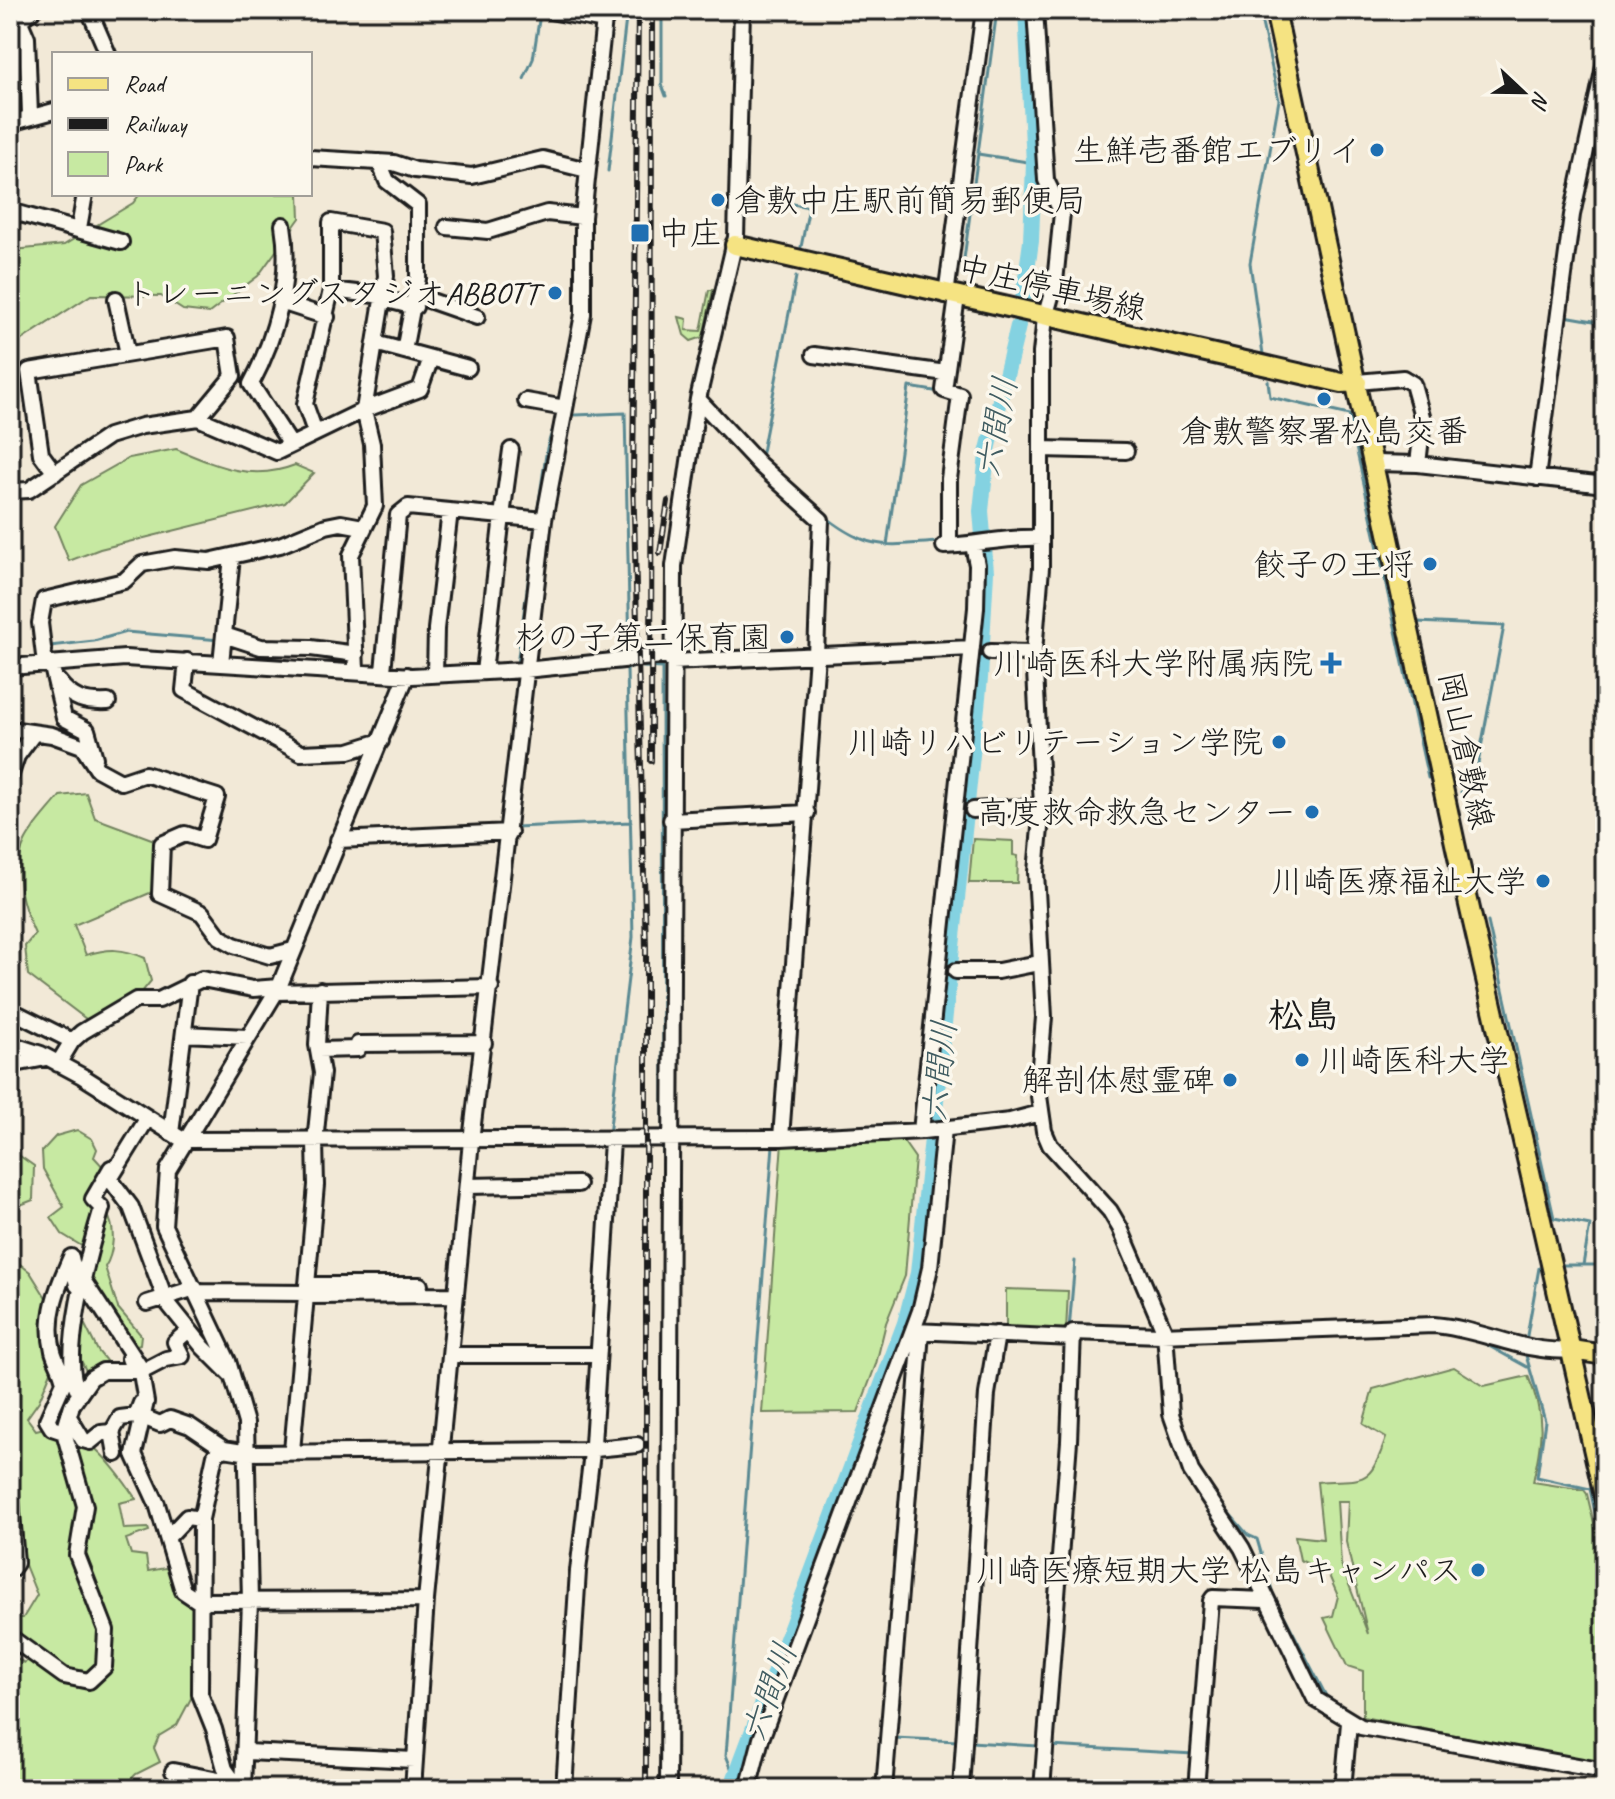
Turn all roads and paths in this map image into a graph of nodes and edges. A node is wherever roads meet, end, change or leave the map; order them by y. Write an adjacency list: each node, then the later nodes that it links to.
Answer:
1 (33, 10): 9 (street)
2 (89, 10): 10 (street)
3 (544, 10): 8 (street)
4 (742, 10): 25 (street)
5 (984, 10): 27 (street)
6 (1035, 10): 34 (street)
7 (1275, 10): 42 (main road, 岡山倉敷線)
8 (605, 16): 17 (street)
9 (14, 17): 13 (street)
10 (107, 52)
11 (1605, 62): 56 (street)
12 (52, 111): 13 (street)
13 (30, 115): 14 (street)
14 (10, 123)
15 (312, 158): 16 (street)
16 (379, 162): 17 (street); 31 (street)
17 (587, 170): 20 (street)
18 (85, 196): 23 (street)
19 (10, 211): 23 (street)
20 (583, 217): 22 (street); 45 (street)
21 (283, 225): 30 (street)
22 (447, 227)
23 (79, 228): 24 (street)
24 (121, 242)
25 (735, 245): 27 (main road, 中庄停車場線); 43 (street)
26 (331, 290): 28 (street); 28 (street); 32 (street)
27 (952, 296): 34 (main road, 中庄停車場線); 41 (street)
28 (383, 298): 31 (street); 35 (street)
29 (116, 299): 37 (street)
30 (281, 302): 32 (street); 49 (street)
31 (416, 302): 33 (street); 36 (street)
32 (327, 317): 48 (street)
33 (477, 317)
34 (1045, 318): 42 (main road, 中庄停車場線); 50 (street)
35 (375, 343): 36 (street); 46 (street)
36 (404, 351): 39 (street)
37 (128, 354): 47 (street); 55 (street)
38 (814, 355): 41 (street)
39 (431, 358): 40 (street); 46 (street)
40 (468, 368)
41 (946, 373): 64 (street)
42 (1357, 382): 53 (main road, 岡山倉敷線); 54 (street)
43 (698, 399): 71 (street); 74 (street)
44 (526, 401): 45 (street)
45 (565, 408): 61 (street)
46 (364, 410): 48 (street); 62 (street)
47 (198, 418): 49 (street); 55 (street)
48 (315, 432): 49 (street)
49 (291, 445)
50 (1041, 449): 52 (street); 63 (street)
51 (511, 450): 60 (street)
52 (1126, 451)
53 (1375, 463): 54 (street); 134 (main road, 岡山倉敷線)
54 (1418, 464): 56 (street)
55 (55, 473): 58 (street)
56 (1537, 478): 57 (street)
57 (1605, 485)
58 (10, 491)
59 (450, 511): 60 (street); 78 (street); 81 (street)
60 (502, 516): 61 (street); 79 (street)
61 (539, 520): 80 (street)
62 (363, 527): 65 (street); 70 (street)
63 (1041, 538): 64 (street); 69 (street)
64 (980, 544): 67 (street)
65 (232, 557): 66 (street); 76 (street)
66 (224, 639): 70 (street); 73 (street)
67 (971, 651): 71 (street); 113 (street)
68 (990, 652): 69 (street)
69 (1034, 653): 89 (street)
70 (356, 654): 77 (street)
71 (815, 657): 74 (street); 91 (street)
72 (187, 661): 73 (street); 76 (street); 86 (street)
73 (221, 663): 77 (street)
74 (672, 663): 80 (street); 92 (street)
75 (10, 667): 76 (street)
76 (50, 668): 83 (street); 87 (street)
77 (356, 670): 78 (street)
78 (383, 671): 82 (street)
79 (484, 672): 80 (street); 81 (street)
80 (522, 673): 93 (street)
81 (435, 675): 82 (street)
82 (407, 680): 86 (street)
83 (108, 702)
84 (10, 729): 85 (street)
85 (34, 733): 87 (street); 88 (street)
86 (381, 741): 94 (street)
87 (97, 769): 95 (street)
88 (10, 777)
89 (1042, 806): 90 (street); 96 (street)
90 (973, 810)
91 (804, 813): 92 (street); 116 (street)
92 (671, 820): 117 (street)
93 (507, 830): 94 (street); 99 (street)
94 (338, 840): 95 (street)
95 (293, 950): 100 (street)
96 (1039, 963): 97 (street); 111 (street)
97 (956, 971)
98 (190, 983): 100 (street); 103 (street); 105 (street)
99 (487, 987): 101 (street); 106 (street)
100 (277, 989): 101 (street); 104 (street)
101 (320, 990): 108 (street)
102 (10, 1010): 105 (street)
103 (184, 1034): 104 (street); 115 (street)
104 (247, 1037): 115 (street)
105 (72, 1041): 109 (street)
106 (480, 1043): 108 (street); 118 (street)
107 (10, 1044): 109 (street)
108 (318, 1050): 120 (street)
109 (52, 1061): 110 (street); 112 (street)
110 (10, 1065)
111 (1040, 1113): 114 (street); 131 (street)
112 (144, 1117): 115 (street); 123 (street); 127 (street)
113 (922, 1127): 114 (street); 116 (street)
114 (942, 1129): 130 (street)
115 (177, 1136): 120 (street); 124 (street)
116 (779, 1136): 117 (street)
117 (666, 1137): 119 (street); 172 (street)
118 (471, 1141): 119 (street); 120 (street); 122 (street)
119 (609, 1141): 149 (street)
120 (315, 1142): 126 (street)
121 (578, 1184): 122 (street)
122 (467, 1186): 125 (street)
123 (80, 1283): 135 (street); 142 (street); 145 (street)
124 (196, 1290): 126 (street); 127 (street); 140 (street)
125 (453, 1290): 126 (street); 136 (street)
126 (308, 1291): 151 (street)
127 (165, 1297): 128 (street); 129 (street)
128 (147, 1303)
129 (189, 1330): 139 (street); 140 (street)
130 (916, 1330): 132 (street); 173 (street); 174 (street)
131 (1165, 1333): 133 (street); 134 (street); 159 (street)
132 (997, 1334): 133 (street); 175 (street)
133 (1068, 1337): 176 (street)
134 (1572, 1350): 138 (main road); 155 (main road, 岡山倉敷線)
135 (132, 1355): 139 (street); 142 (street)
136 (450, 1355): 137 (street); 150 (street)
137 (591, 1355)
138 (1605, 1355)
139 (141, 1372): 141 (street)
140 (235, 1380): 152 (street)
141 (145, 1391): 144 (street); 146 (street)
142 (79, 1392): 143 (street)
143 (69, 1417): 145 (street); 146 (street)
144 (143, 1417): 148 (street); 157 (street)
145 (64, 1432): 163 (street)
146 (112, 1432): 153 (street)
147 (637, 1445): 149 (street)
148 (224, 1449): 152 (street); 156 (street)
149 (589, 1449): 150 (street); 171 (street)
150 (436, 1450): 151 (street); 160 (street)
151 (292, 1451): 152 (street)
152 (249, 1453): 162 (street)
153 (116, 1454)
154 (10, 1488): 158 (street)
155 (1605, 1500)
156 (201, 1519): 157 (street); 161 (street)
157 (168, 1537): 161 (street)
158 (10, 1571)
159 (1264, 1597): 164 (street); 177 (street)
160 (422, 1600): 162 (street); 166 (street)
161 (203, 1601): 162 (street); 169 (street)
162 (250, 1601): 165 (street)
163 (10, 1637)
164 (1349, 1723): 168 (street); 178 (street)
165 (247, 1752): 166 (street); 169 (street)
166 (410, 1760): 170 (street)
167 (173, 1771): 169 (street)
168 (1605, 1771)
169 (241, 1785)
170 (413, 1789)
171 (564, 1789)
172 (668, 1789)
173 (748, 1789)
174 (884, 1789)
175 (961, 1789)
176 (1042, 1789)
177 (1196, 1789)
178 (1343, 1789)

